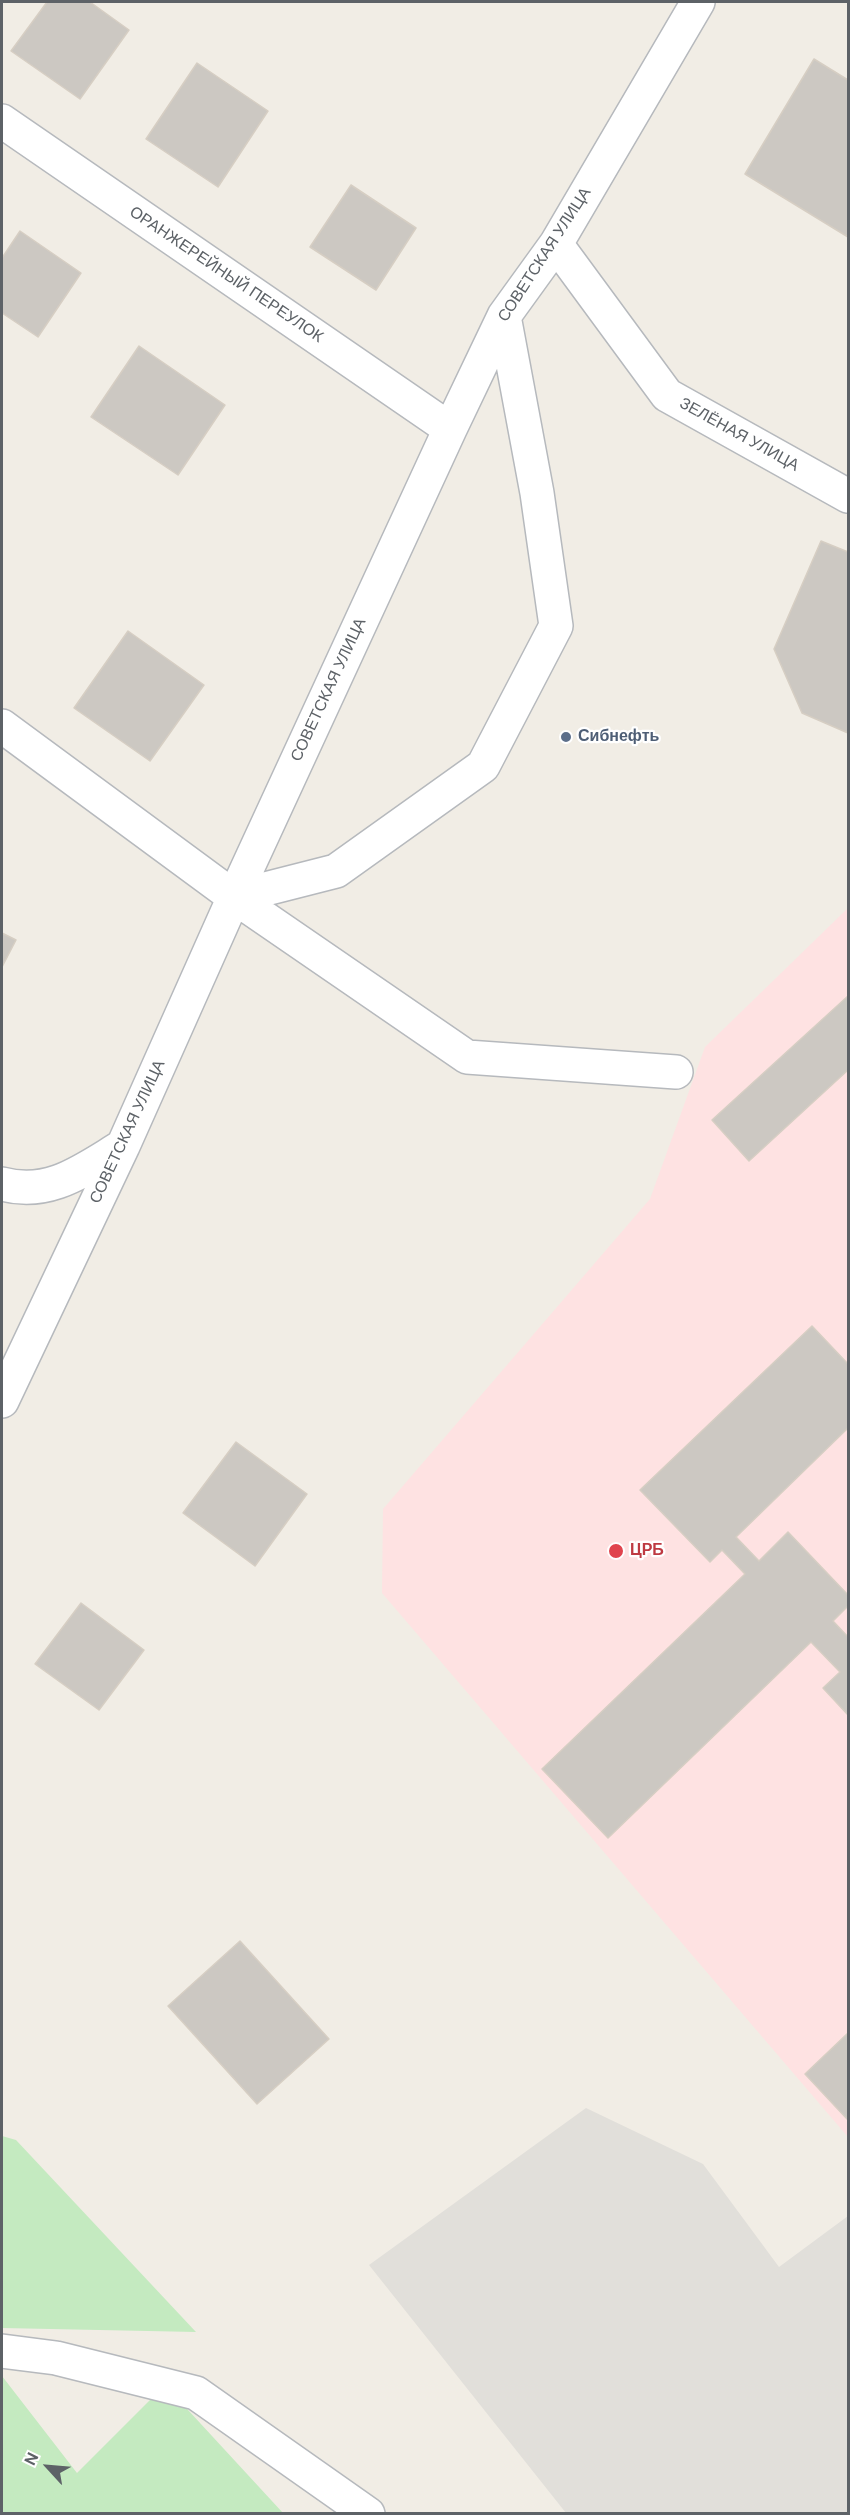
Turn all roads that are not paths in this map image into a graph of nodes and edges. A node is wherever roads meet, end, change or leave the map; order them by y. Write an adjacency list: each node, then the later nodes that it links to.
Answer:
1 (699, 2): 3 (street, СОВЕТСКАЯ УЛИЦА)
2 (2, 121): 5 (street, ОРАНЖЕРЕЙНЫЙ ПЕРЕУЛОК)
3 (556, 244): 4 (street, СОВЕТСКАЯ УЛИЦА); 6 (street, ЗЕЛЁНАЯ УЛИЦА)
4 (504, 316): 5 (street, СОВЕТСКАЯ УЛИЦА); 8 (street)
5 (450, 429): 8 (street, СОВЕТСКАЯ УЛИЦА)
6 (849, 496)
7 (2, 726): 8 (street)
8 (234, 897): 9 (street); 10 (street, СОВЕТСКАЯ УЛИЦА)
9 (676, 1072)
10 (123, 1146): 11 (street); 12 (street, СОВЕТСКАЯ УЛИЦА)
11 (2, 1184)
12 (2, 1401)
13 (2, 2351): 14 (street)
14 (368, 2514)

